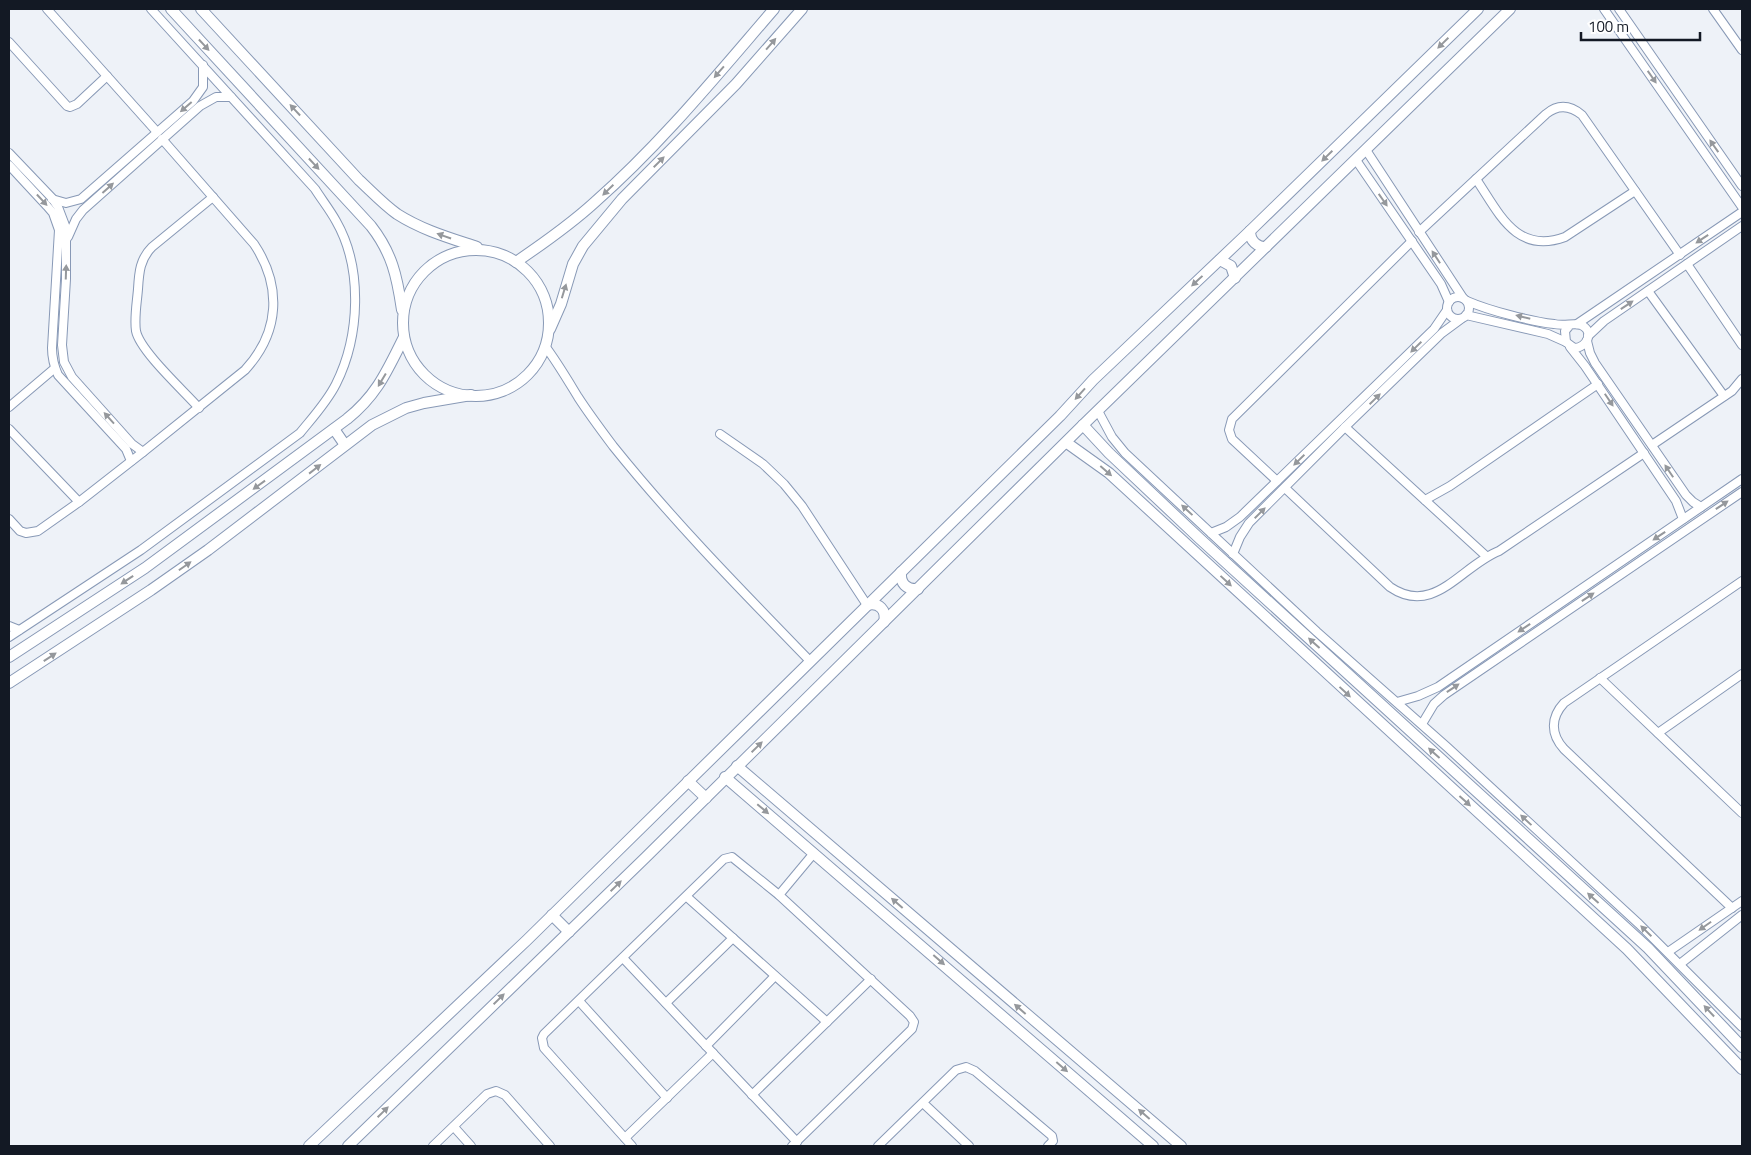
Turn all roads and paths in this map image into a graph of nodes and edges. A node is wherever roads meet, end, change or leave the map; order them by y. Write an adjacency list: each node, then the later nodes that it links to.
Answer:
1 (47, 9): 19 (street)
2 (151, 9): 18 (street)
3 (171, 9): 52 (street, one-way to 52)
4 (201, 9): 42 (street, one-way to 4)
5 (774, 9): 45 (street, one-way to 45)
6 (802, 9): 56 (street, one-way to 6)
7 (1478, 9): 37 (street, one-way to 37)
8 (1510, 9): 25 (street)
9 (1604, 9): 17 (street)
10 (1619, 9): 15 (street)
11 (1713, 9): 13 (street)
12 (1742, 34): 13 (street)
13 (1736, 41): 16 (street)
14 (9, 42): 19 (street)
15 (1644, 44): 17 (street); 21 (street)
16 (1742, 50)
17 (1634, 51): 22 (street, one-way to 22)
18 (203, 65): 20 (street); 23 (street, one-way to 23)
19 (107, 76): 23 (street)
20 (231, 97): 24 (street); 96 (street)
21 (1684, 103): 22 (street); 30 (street, one-way to 21)
22 (1674, 110): 34 (street)
23 (157, 132): 33 (street)
24 (162, 139): 32 (street); 39 (street, one-way to 24)
25 (1366, 150): 27 (street); 38 (street)
26 (9, 153): 33 (street)
27 (1356, 160): 40 (street, one-way to 40); 41 (street)
28 (9, 165): 59 (street, one-way to 59)
29 (1476, 179): 31 (street); 31 (street); 38 (street)
30 (1742, 186)
31 (1635, 191): 43 (street)
32 (213, 196): 65 (street); 65 (street)
33 (52, 198): 39 (street)
34 (1742, 207)
35 (1742, 212): 43 (street, one-way to 43)
36 (1742, 226): 46 (street)
37 (1250, 231): 41 (street); 44 (street)
38 (1419, 232): 49 (street, one-way to 38)
39 (67, 239): 75 (street, one-way to 39)
40 (1412, 240): 50 (street); 79 (street)
41 (1266, 247): 47 (street)
42 (490, 251): 45 (street); 52 (street)
43 (1680, 255): 53 (street)
44 (1220, 260): 47 (street); 90 (street, one-way to 90)
45 (516, 262): 56 (street)
46 (1687, 264): 48 (street); 58 (street)
47 (1235, 278): 66 (street)
48 (1648, 291): 55 (street, one-way to 48); 63 (street)
49 (1465, 299): 50 (street); 51 (street); 53 (street, one-way to 49)
50 (1448, 306): 51 (street); 79 (street, one-way to 79)
51 (1464, 317): 57 (street); 68 (street, one-way to 51)
52 (403, 318): 54 (street)
53 (1574, 325): 55 (street); 57 (street)
54 (404, 337): 62 (street); 70 (street, one-way to 70)
55 (1588, 338): 57 (street); 74 (street)
56 (546, 341): 62 (street); 99 (street)
57 (1568, 344): 61 (street)
58 (1742, 345)
59 (55, 368): 64 (street); 77 (street)
60 (1742, 379): 63 (street)
61 (1598, 384): 76 (street, one-way to 76); 82 (street)
62 (471, 395): 73 (street)
63 (1724, 396): 74 (street)
64 (9, 407)
65 (199, 408): 75 (street)
66 (1098, 411): 67 (street); 87 (street, one-way to 66)
67 (1083, 425): 72 (street); 104 (street, one-way to 67)
68 (1345, 427): 80 (street); 82 (street)
69 (9, 429): 83 (street)
70 (334, 429): 73 (street); 98 (street, one-way to 98)
71 (720, 434): 93 (street)
72 (1067, 443): 92 (street); 105 (street, one-way to 105)
73 (345, 445): 102 (street, one-way to 73)
74 (1652, 446): 84 (street, one-way to 74)
75 (144, 452): 77 (street)
76 (1644, 453): 86 (street); 89 (street)
77 (131, 461): 83 (street)
78 (1742, 479): 84 (street)
79 (1277, 481): 87 (street)
80 (1285, 488): 88 (street, one-way to 80); 89 (street)
81 (1742, 492): 106 (street, one-way to 81)
82 (1425, 500): 89 (street)
83 (79, 502): 85 (street)
84 (1701, 507): 86 (street)
85 (9, 519)
86 (1683, 519): 103 (street, one-way to 103)
87 (1211, 532): 88 (street)
88 (1233, 554): 103 (street)
89 (1486, 556)
90 (901, 572): 92 (street); 93 (street)
91 (1742, 581): 101 (street)
92 (918, 589): 94 (street)
93 (868, 605): 94 (street); 99 (street)
94 (884, 622): 108 (street, one-way to 94)
95 (9, 626): 96 (street)
96 (19, 630): 97 (street)
97 (9, 637)
98 (9, 657)
99 (810, 661): 110 (street)
100 (1742, 674): 107 (street)
101 (1600, 678): 107 (street); 117 (street)
102 (9, 683)
103 (1397, 702): 106 (street)
104 (1380, 704): 105 (street); 133 (street, one-way to 104)
105 (1370, 714): 136 (street, one-way to 136)
106 (1422, 724): 122 (street, one-way to 106)
107 (1658, 733): 112 (street)
108 (737, 766): 109 (street); 131 (street, one-way to 108)
109 (725, 777): 111 (street); 113 (street, one-way to 113)
110 (688, 781): 111 (street); 118 (street)
111 (706, 798): 120 (street, one-way to 111)
112 (1742, 813)
113 (814, 853): 114 (street); 135 (street, one-way to 135)
114 (779, 895): 115 (street); 126 (street)
115 (687, 896): 121 (street); 123 (street)
116 (1742, 900): 117 (street)
117 (1732, 908): 122 (street, one-way to 122)
118 (552, 915): 120 (street); 144 (street)
119 (1742, 917): 124 (street)
120 (569, 932): 145 (street, one-way to 120)
121 (733, 938): 125 (street); 128 (street)
122 (1668, 952): 124 (street)
123 (623, 958): 127 (street); 128 (street)
124 (1680, 964): 130 (street)
125 (775, 976): 129 (street); 132 (street)
126 (871, 979): 129 (street); 142 (street)
127 (579, 1001): 138 (street); 141 (street)
128 (666, 1003): 132 (street)
129 (827, 1022): 137 (street)
130 (1742, 1027)
131 (1059, 1042): 135 (street); 153 (street, one-way to 131)
132 (706, 1046): 134 (street)
133 (1742, 1047)
134 (713, 1053): 137 (street); 138 (street)
135 (1047, 1054): 152 (street, one-way to 152)
136 (1742, 1069)
137 (752, 1095): 142 (street)
138 (667, 1098): 141 (street)
139 (923, 1103): 143 (street); 150 (street); 151 (street)
140 (454, 1127): 146 (street); 147 (street); 148 (street)
141 (625, 1138): 149 (street)
142 (794, 1144)
143 (964, 1145)
144 (309, 1146)
145 (348, 1146)
146 (433, 1146)
147 (471, 1146)
148 (550, 1146)
149 (632, 1146)
150 (878, 1146)
151 (1048, 1146)
152 (1153, 1146)
153 (1181, 1146)

